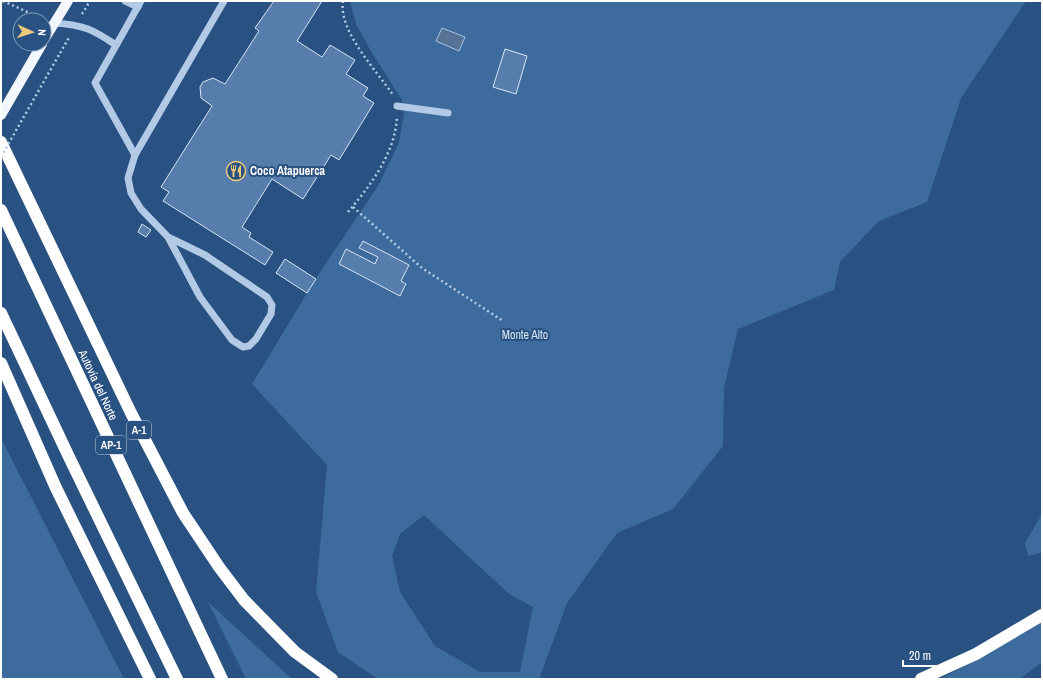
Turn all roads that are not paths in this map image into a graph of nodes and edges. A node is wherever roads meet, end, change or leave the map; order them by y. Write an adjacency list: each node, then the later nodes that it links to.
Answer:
1 (68, 1): 5 (main road)
2 (125, 1): 4 (lane)
3 (224, 1): 13 (lane)
4 (139, 4): 7 (lane)
5 (54, 23): 6 (main road); 7 (lane)
6 (52, 26)
7 (116, 45): 13 (lane)
8 (37, 52): 11 (main road)
9 (397, 106): 10 (lane)
10 (448, 113)
11 (1, 115)
12 (1, 142): 22 (highway, A-1)
13 (135, 155): 15 (lane)
14 (1, 210): 21 (highway, Autovía del Norte / AP-1)
15 (168, 237): 15 (lane)
16 (1, 313): 20 (highway)
17 (1, 363): 19 (highway)
18 (1042, 615): 23 (highway)
19 (150, 679)
20 (177, 679)
21 (222, 679)
22 (332, 679)
23 (921, 679)

